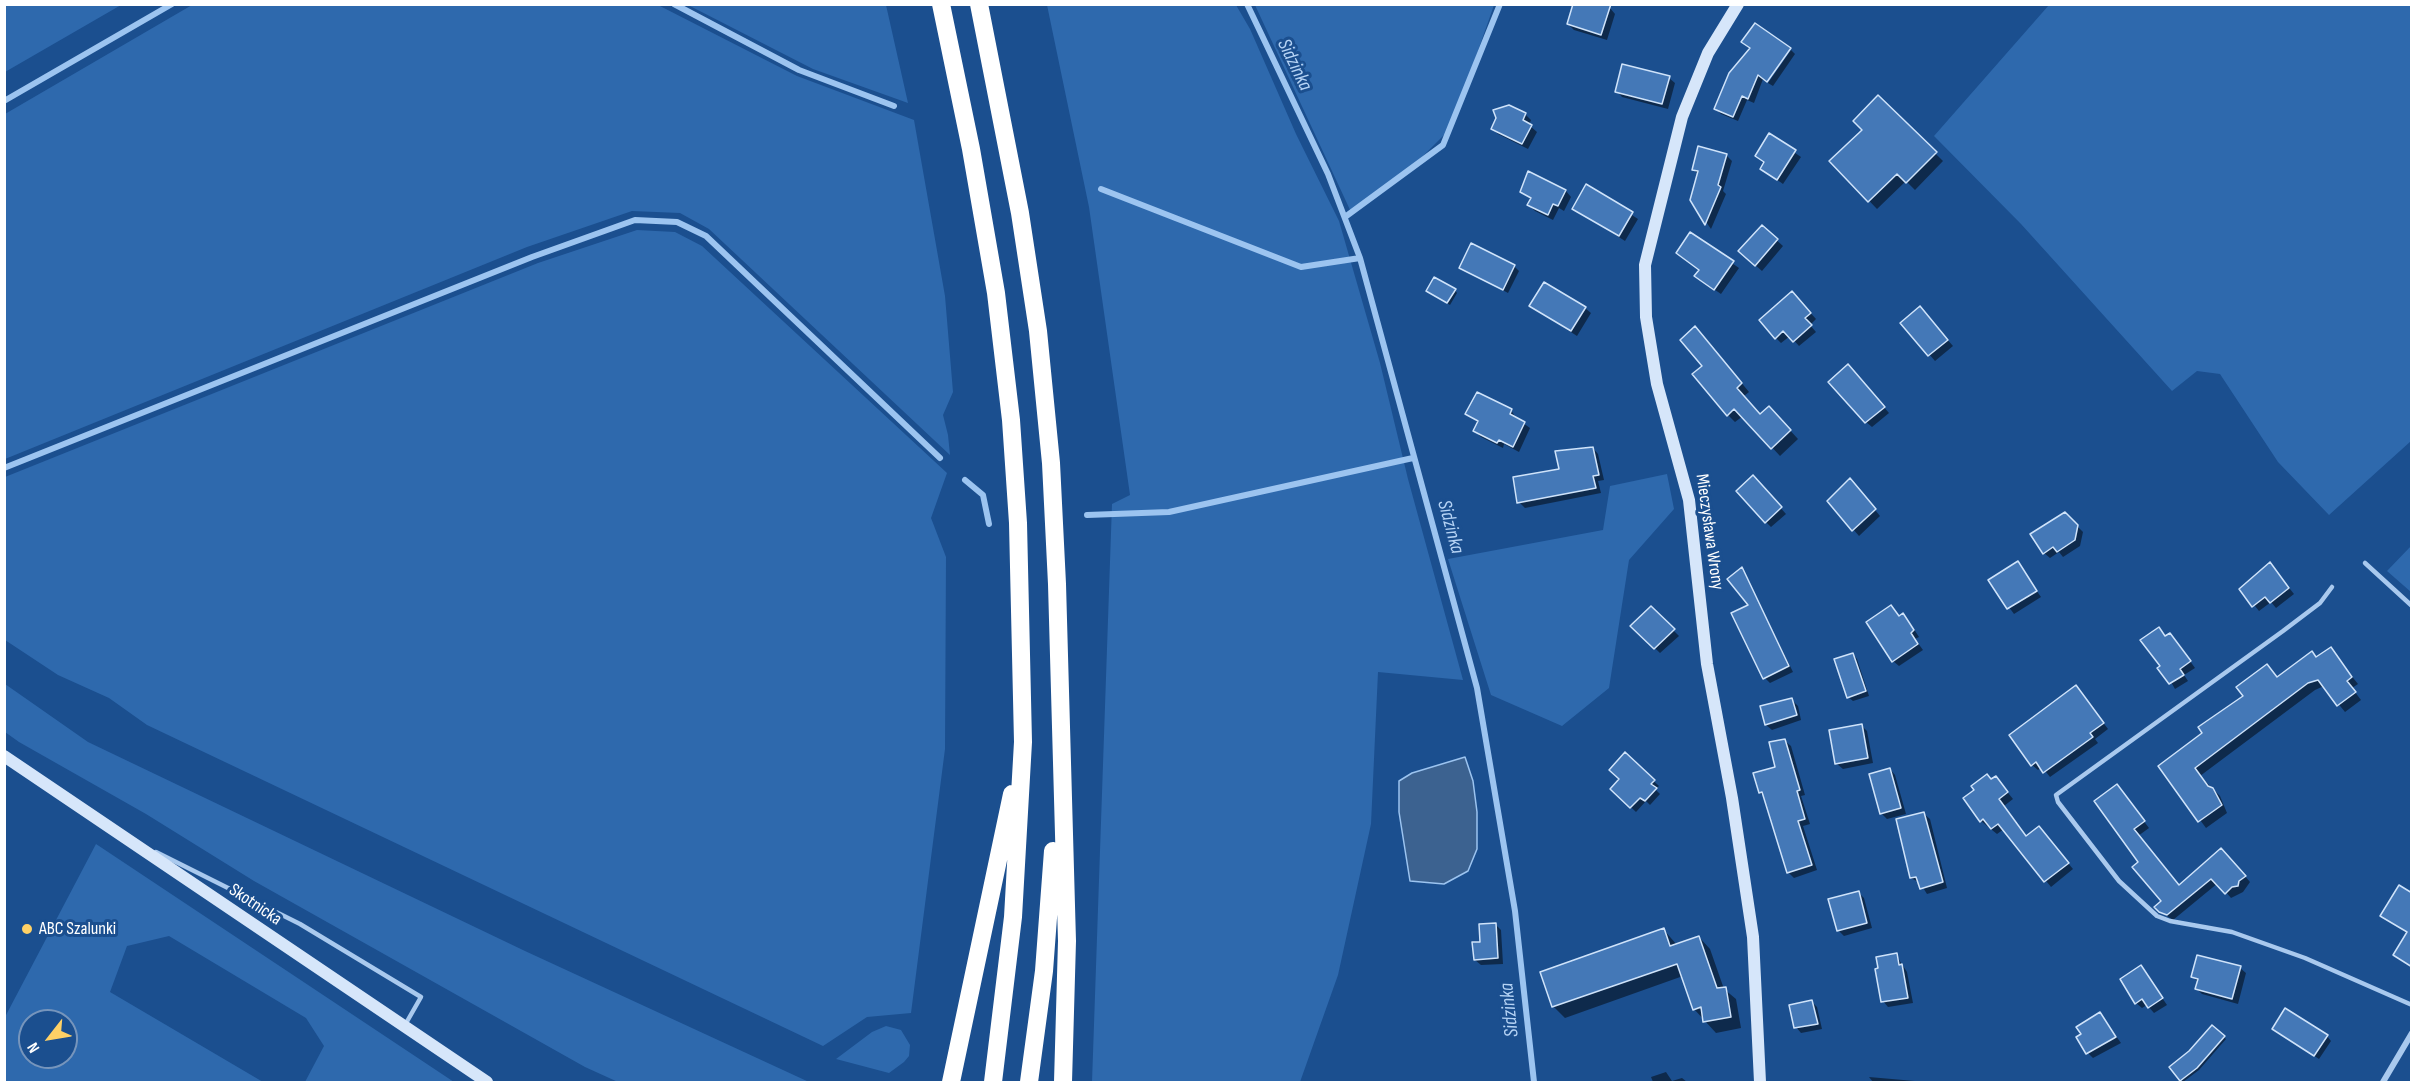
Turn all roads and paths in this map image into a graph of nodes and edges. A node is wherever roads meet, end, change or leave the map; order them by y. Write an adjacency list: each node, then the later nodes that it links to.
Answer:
1 (941, 4): 8 (highway)
2 (979, 4): 7 (highway)
3 (1738, 4): 19 (street, Mieczysława Wrony)
4 (2365, 563): 6 (lane)
5 (2332, 587): 11 (lane)
6 (2412, 606)
7 (1059, 720): 17 (highway); 18 (highway)
8 (1023, 742): 15 (highway); 16 (highway)
9 (4, 756): 10 (street, Skotnicka)
10 (117, 833): 12 (street, Skotnicka); 12 (lane)
11 (2412, 1005)
12 (404, 1027): 14 (street, Skotnicka)
13 (2412, 1034): 20 (street)
14 (487, 1083)
15 (951, 1083)
16 (993, 1083)
17 (1029, 1083)
18 (1063, 1083)
19 (1760, 1083)
20 (2383, 1083)

